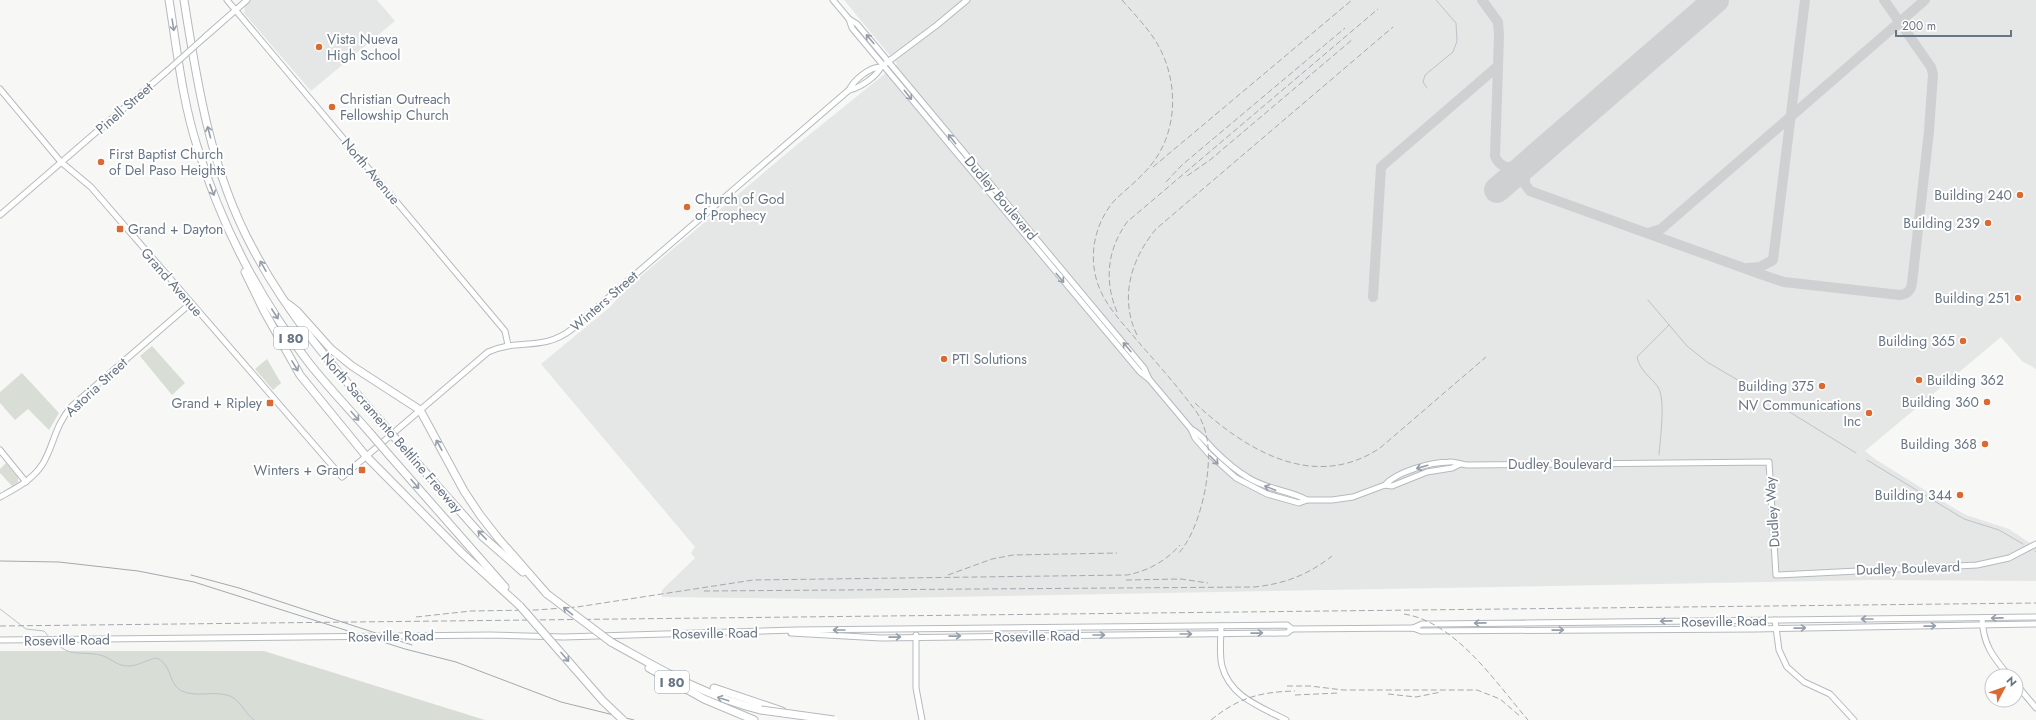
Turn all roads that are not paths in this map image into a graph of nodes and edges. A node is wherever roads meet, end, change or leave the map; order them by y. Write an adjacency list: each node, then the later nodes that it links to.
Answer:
1 (169, 0): 14 (highway, North Sacramento Beltline Freeway / I 80, one-way to 14)
2 (184, 0): 15 (highway, North Sacramento Beltline Freeway / I 80, one-way to 2)
3 (227, 0): 7 (main road, North Avenue)
4 (247, 0): 7 (main road, Pinell Street)
5 (833, 0): 8 (main road)
6 (967, 0): 9 (main road, Winters Street)
7 (236, 10): 12 (main road, Pinell Street, bridge); 17 (main road, North Avenue)
8 (849, 19): 9 (main road, Dudley Boulevard, one-way to 8); 10 (main road, Dudley Boulevard)
9 (888, 62): 10 (main road, Winters Street); 18 (main road, Dudley Boulevard, one-way to 9)
10 (882, 66): 17 (main road, Winters Street); 18 (main road, Dudley Boulevard, one-way to 18)
11 (0, 89): 12 (main road, Grand Avenue)
12 (61, 162): 13 (main road, Pinell Street); 16 (main road, Grand Avenue)
13 (0, 215)
14 (229, 231): 21 (highway, one-way to 21); 28 (highway, North Sacramento Beltline Freeway / I 80, one-way to 28, bridge)
15 (282, 299): 19 (highway); 27 (highway, North Sacramento Beltline Freeway / I 80, one-way to 15, bridge)
16 (191, 303): 23 (main road, Grand Avenue); 24 (main road, Astoria Street)
17 (508, 345): 19 (main road, Winters Street)
18 (1149, 378): 22 (main road, Dudley Boulevard)
19 (420, 410): 21 (main road, Winters Street); 27 (highway, one-way to 19)
20 (0, 450): 24 (main road)
21 (366, 456): 23 (main road, Winters Street); 28 (highway)
22 (1659, 464): 29 (main road, Dudley Way)
23 (342, 477)
24 (26, 482): 25 (main road, Astoria Street)
25 (0, 497)
26 (2036, 544): 29 (main road, Dudley Boulevard)
27 (512, 559): 46 (highway, I 80, one-way to 27, bridge)
28 (490, 574): 51 (highway, one-way to 51, bridge)
29 (1776, 575)
30 (2036, 617): 32 (main road, Roseville Road, one-way to 32)
31 (1918, 618): 32 (main road, Roseville Road); 33 (main road, Roseville Road, one-way to 33); 37 (main road)
32 (1982, 618): 36 (main road)
33 (1775, 620): 38 (main road, Roseville Road, one-way to 38); 39 (main road)
34 (2036, 624): 36 (main road, Roseville Road)
35 (1221, 626): 40 (main road, Roseville Road); 41 (main road, Roseville Road); 43 (main road)
36 (1983, 626): 37 (main road, Roseville Road, one-way to 36); 47 (main road)
37 (1876, 627): 39 (main road, Roseville Road, one-way to 37)
38 (1413, 628): 39 (main road, Roseville Road, one-way to 39); 40 (main road, Roseville Road)
39 (1776, 628): 57 (main road)
40 (1292, 629): 43 (main road, Roseville Road, one-way to 40)
41 (916, 630): 42 (main road, Roseville Road, one-way to 42); 44 (main road)
42 (782, 631): 44 (main road, Roseville Road, one-way to 44); 45 (main road, Roseville Road)
43 (1221, 634): 44 (main road, Roseville Road, one-way to 43); 56 (main road)
44 (916, 637): 55 (main road)
45 (0, 640)
46 (611, 642): 52 (highway, I 80); 54 (highway, one-way to 46, bridge)
47 (2003, 668)
48 (714, 688): 53 (highway)
49 (2024, 694): 50 (main road)
50 (2036, 708)
51 (622, 720)
52 (754, 720)
53 (805, 720)
54 (834, 720)
55 (922, 720)
56 (1286, 720)
57 (1854, 720)

